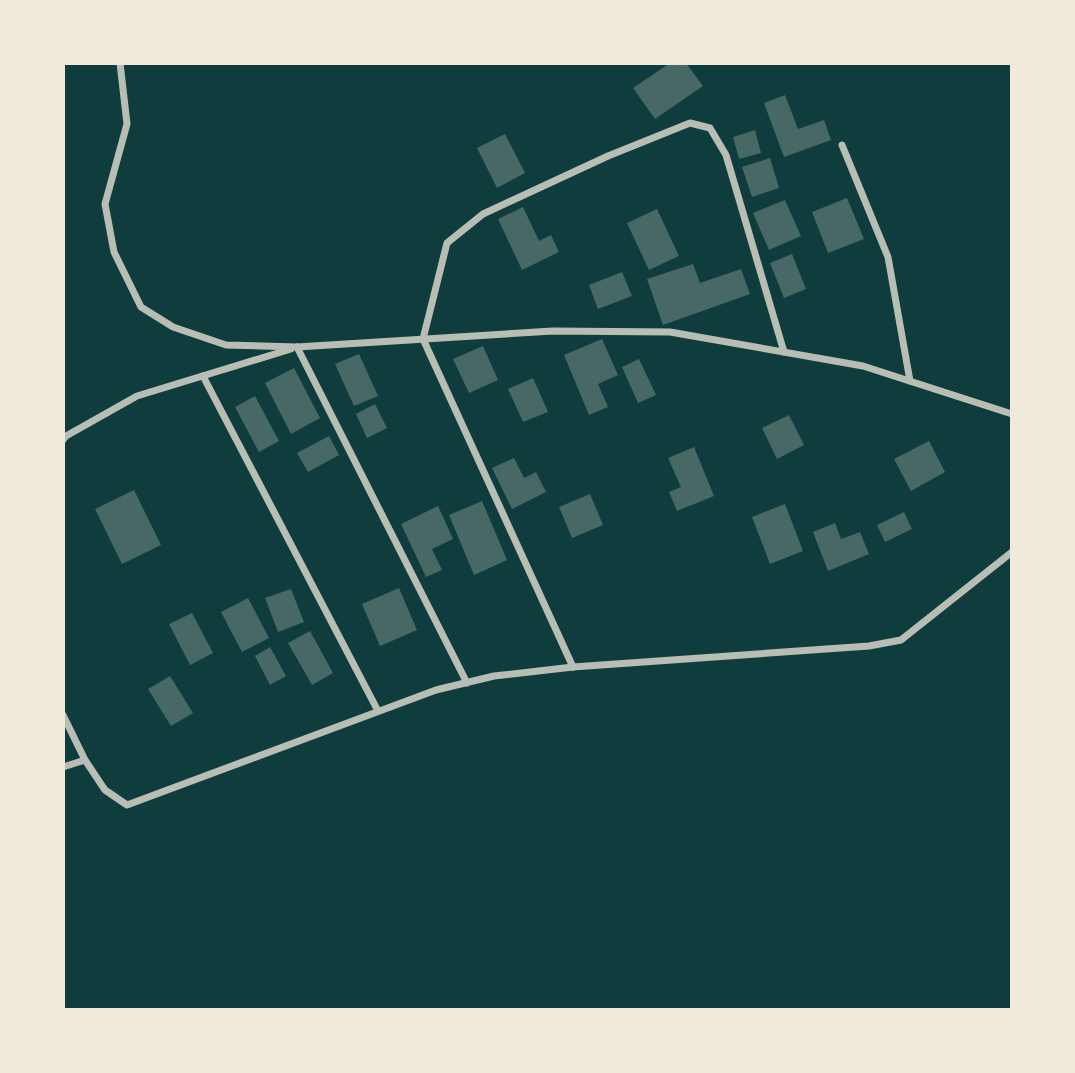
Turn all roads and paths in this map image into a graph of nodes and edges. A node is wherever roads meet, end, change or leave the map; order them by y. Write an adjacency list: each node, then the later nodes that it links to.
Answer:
1 (120, 63): 4 (street)
2 (842, 145): 7 (street)
3 (423, 339): 4 (street); 5 (street); 5 (street); 11 (street)
4 (298, 347): 6 (street); 12 (street)
5 (784, 352): 7 (street)
6 (203, 376): 9 (street); 13 (street)
7 (910, 382): 8 (street)
8 (1012, 414)
9 (63, 440)
10 (1012, 551): 11 (street)
11 (573, 667): 12 (street)
12 (467, 683): 13 (street)
13 (378, 711): 15 (street)
14 (63, 715): 15 (street)
15 (85, 760): 16 (street)
16 (63, 767)

